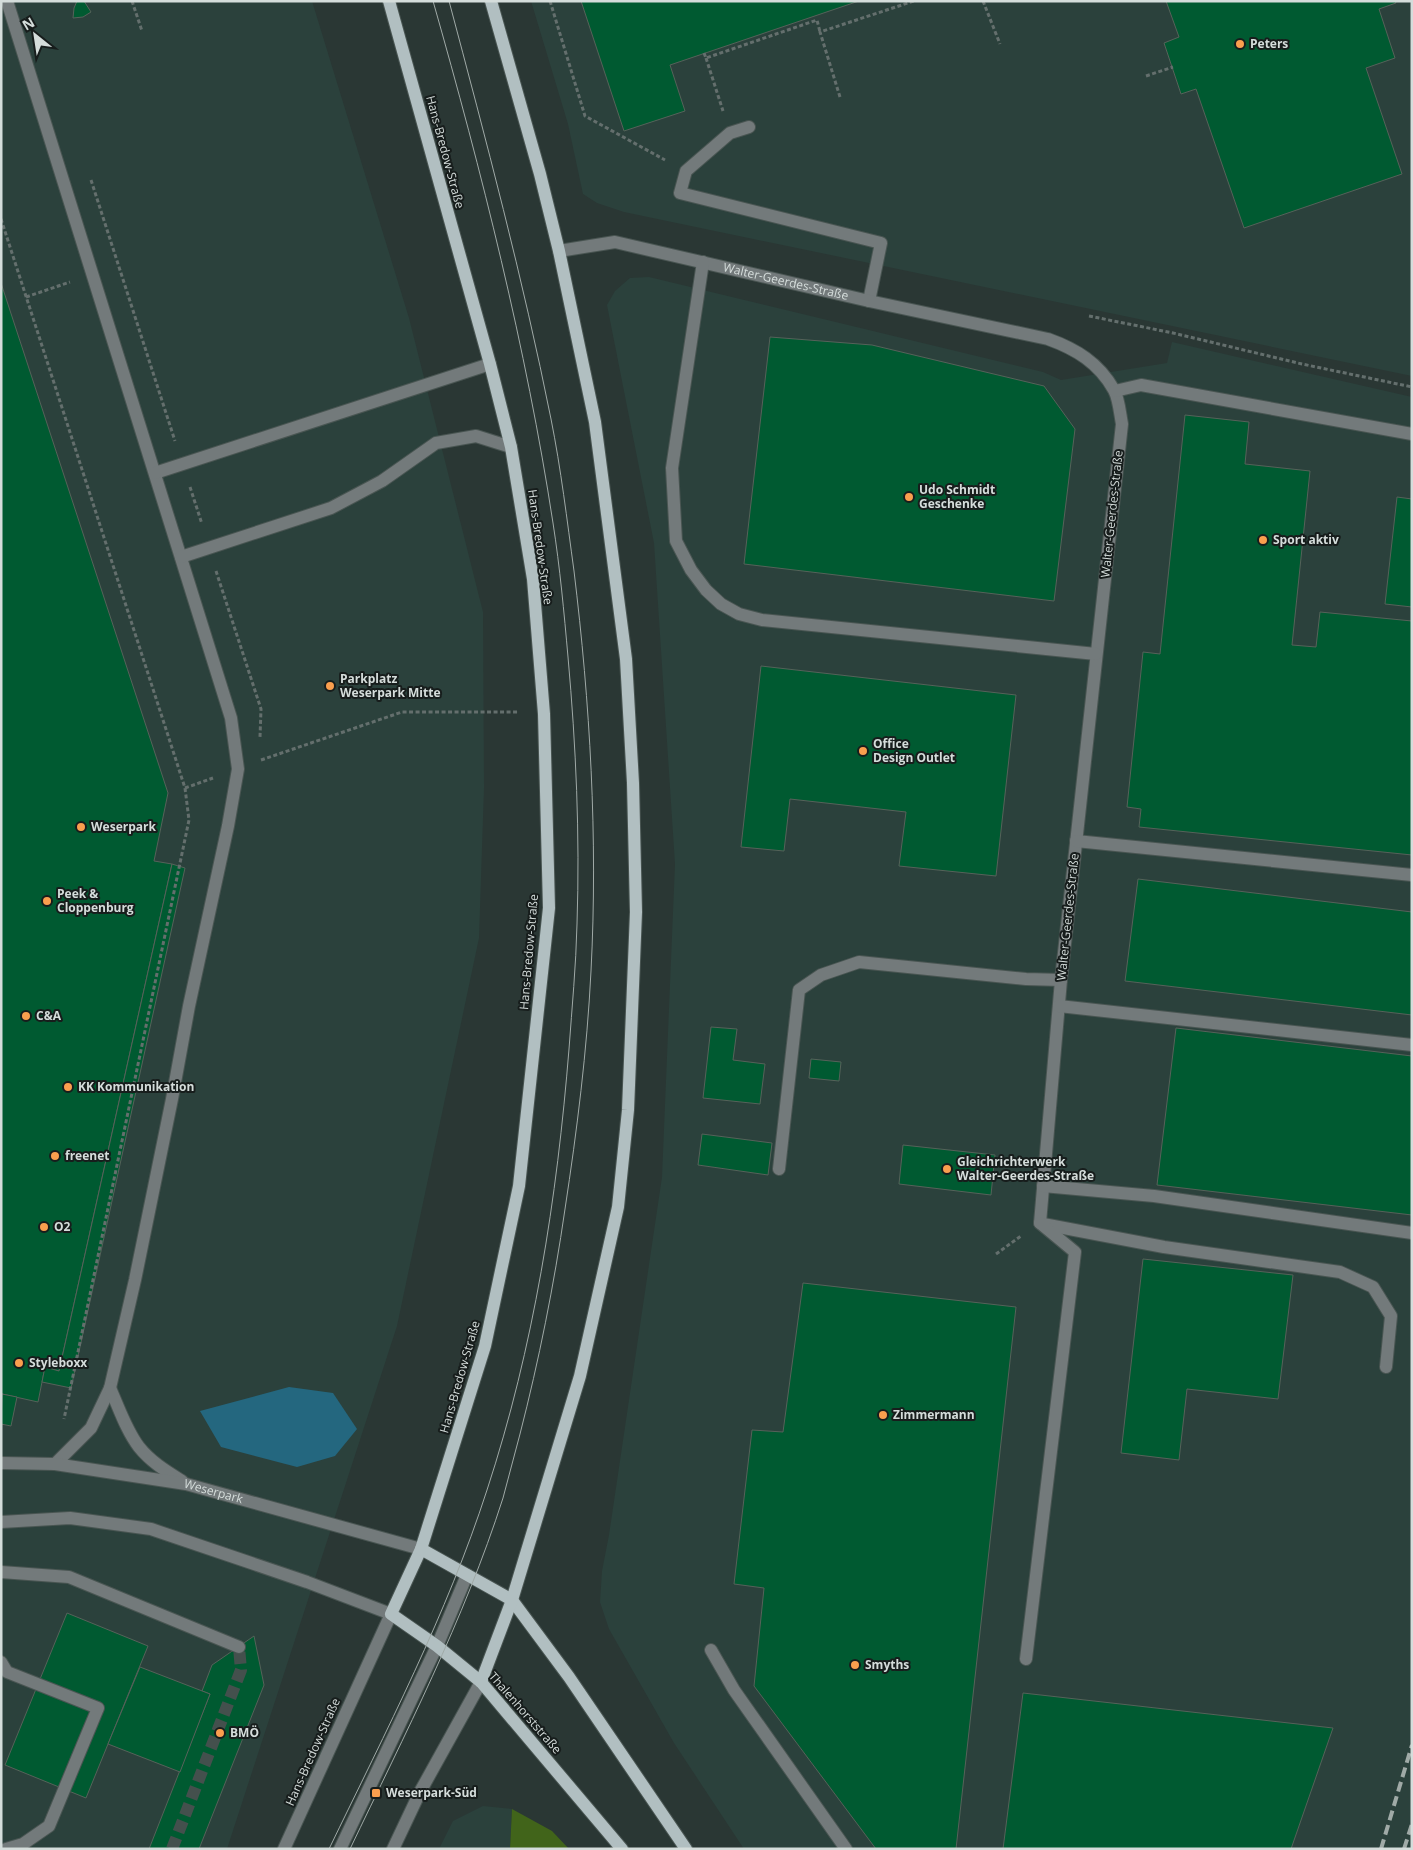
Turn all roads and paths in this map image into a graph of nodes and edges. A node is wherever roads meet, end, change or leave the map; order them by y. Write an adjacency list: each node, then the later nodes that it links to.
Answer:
1 (7, 1): 31 (street)
2 (132, 1): 8 (path)
3 (390, 1): 25 (main road, Hans-Bredow-Straße)
4 (492, 1): 21 (main road)
5 (550, 1): 18 (path)
6 (914, 1): 9 (path)
7 (983, 1): 10 (path)
8 (142, 31)
9 (820, 32): 12 (path); 15 (path)
10 (1000, 44)
11 (704, 53): 12 (path)
12 (706, 58): 17 (path)
13 (1172, 67): 14 (path)
14 (1146, 76)
15 (840, 97)
16 (749, 127): 17 (street)
17 (730, 133): 18 (street)
18 (686, 171): 23 (street)
19 (90, 177): 30 (path)
20 (1, 219): 39 (path)
21 (559, 251): 22 (street, Walter-Geerdes-Straße); 60 (main road)
22 (703, 262): 23 (street, Walter-Geerdes-Straße); 34 (street)
23 (869, 301): 27 (street, Walter-Geerdes-Straße)
24 (1088, 316): 26 (path)
25 (490, 364): 29 (main road, Hans-Bredow-Straße); 30 (street)
26 (1412, 387)
27 (1115, 391): 28 (street); 34 (street, Walter-Geerdes-Straße)
28 (1412, 434)
29 (511, 447): 32 (street); 35 (main road, Hans-Bredow-Straße)
30 (182, 464): 31 (street); 32 (path)
31 (155, 473): 33 (street)
32 (209, 548): 33 (street); 36 (path)
33 (181, 557): 38 (street)
34 (1096, 654): 40 (street, Walter-Geerdes-Straße)
35 (544, 714): 37 (path); 57 (main road, Hans-Bredow-Straße)
36 (260, 743)
37 (260, 752)
38 (238, 768): 39 (path); 51 (street)
39 (185, 788): 52 (path)
40 (1076, 841): 41 (street); 42 (street, Walter-Geerdes-Straße)
41 (1412, 875)
42 (1061, 980): 43 (street, Walter-Geerdes-Straße); 45 (street)
43 (1059, 1006): 44 (street); 46 (street, Walter-Geerdes-Straße)
44 (1412, 1044)
45 (779, 1169)
46 (1043, 1186): 47 (street, Walter-Geerdes-Straße); 48 (street)
47 (1040, 1223): 49 (path); 50 (street); 65 (street)
48 (1412, 1233)
49 (996, 1254)
50 (1386, 1367)
51 (110, 1388): 54 (street); 55 (street)
52 (63, 1425)
53 (1, 1463): 54 (street, Weserpark)
54 (55, 1464): 55 (street, Weserpark)
55 (186, 1484): 57 (street, Weserpark)
56 (1, 1522): 61 (street)
57 (421, 1549): 59 (main road); 61 (main road, Hans-Bredow-Straße)
58 (1, 1572): 63 (street)
59 (467, 1575): 60 (main road); 62 (street)
60 (512, 1600): 67 (main road); 75 (main road)
61 (390, 1614): 62 (main road, Thalenhorststraße); 71 (street, Hans-Bredow-Straße)
62 (437, 1646): 67 (main road, Thalenhorststraße); 72 (street)
63 (239, 1647)
64 (711, 1650): 76 (street)
65 (1026, 1659)
66 (1, 1662): 68 (street)
67 (481, 1682): 73 (street); 74 (main road, Thalenhorststraße)
68 (22, 1844): 69 (street); 70 (street)
69 (6, 1849)
70 (35, 1849)
71 (284, 1849)
72 (340, 1849)
73 (393, 1849)
74 (622, 1849)
75 (686, 1849)
76 (846, 1849)

